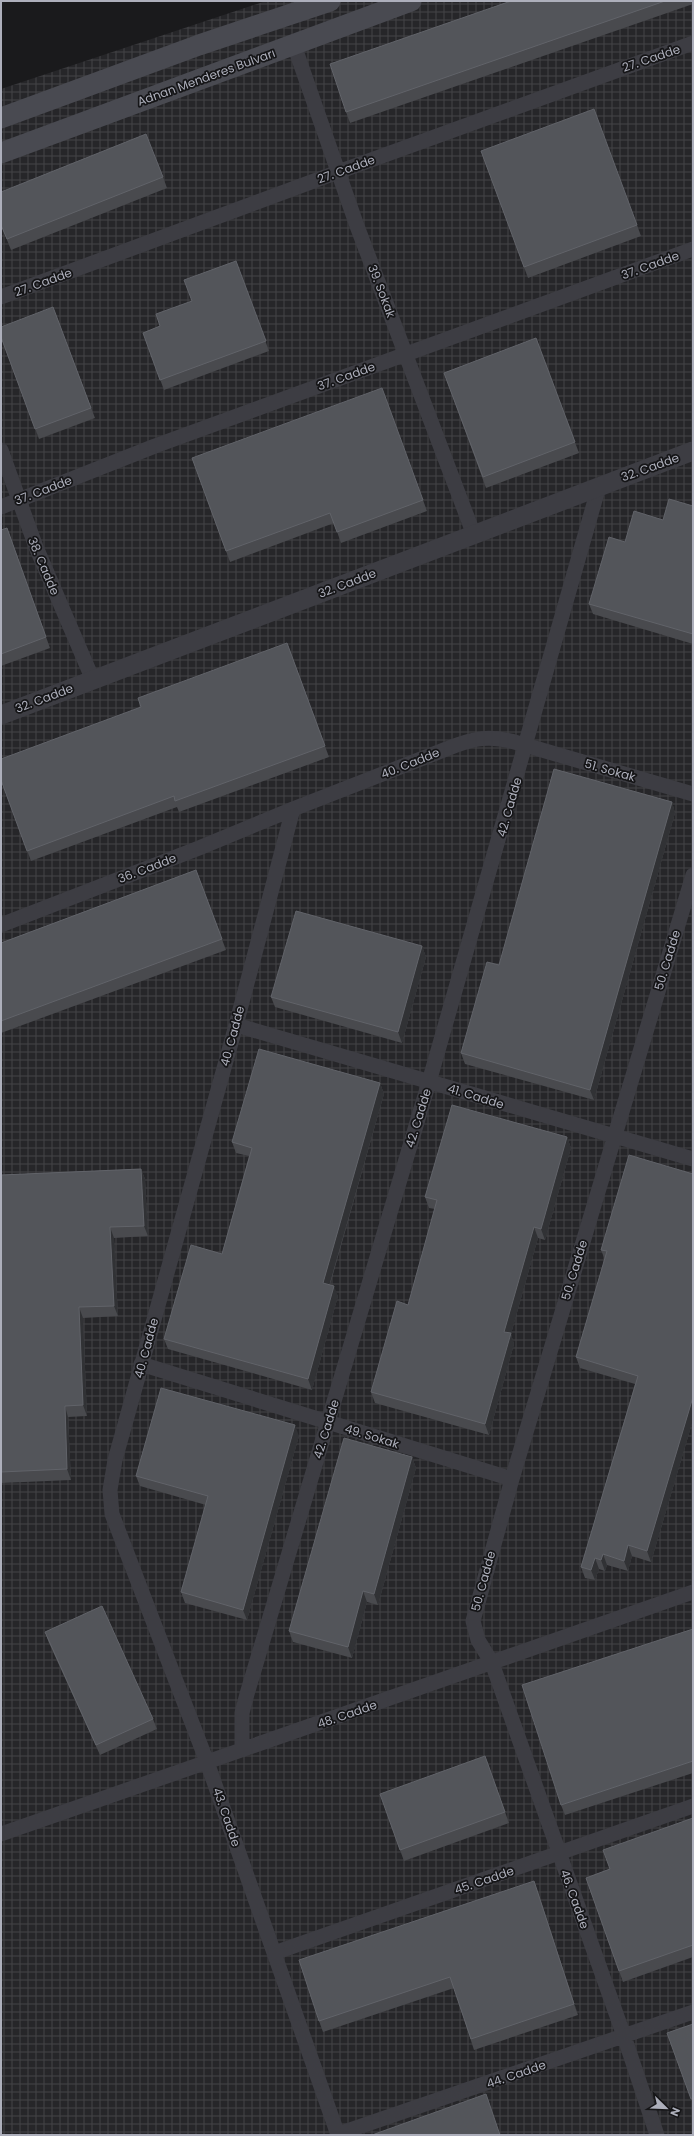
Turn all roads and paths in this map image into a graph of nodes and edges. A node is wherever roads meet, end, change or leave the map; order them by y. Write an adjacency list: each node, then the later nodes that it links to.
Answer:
1 (330, 1): 5 (main road)
2 (411, 1): 4 (main road, Adnan Menderes Bulvarı)
3 (693, 43): 7 (street, 27. Cadde)
4 (294, 45): 6 (main road, Adnan Menderes Bulvarı); 7 (street, 39. Sokak)
5 (1, 118)
6 (1, 153)
7 (338, 172): 9 (street, 27. Cadde); 10 (street, 39. Sokak)
8 (693, 249): 10 (street, 37. Cadde)
9 (1, 297)
10 (406, 354): 14 (street, 37. Cadde); 16 (street, 39. Sokak)
11 (1, 450): 14 (street, 38. Cadde)
12 (693, 451): 13 (street, 32. Cadde)
13 (599, 486): 16 (street, 32. Cadde); 19 (street, 42. Cadde)
14 (19, 500): 15 (street, 37. Cadde); 17 (street, 38. Cadde)
15 (1, 507)
16 (474, 535): 17 (street, 32. Cadde)
17 (93, 680): 18 (street, 32. Cadde)
18 (1, 715)
19 (526, 746): 20 (street, 51. Sokak); 21 (street, 40. Cadde); 25 (street, 42. Cadde)
20 (693, 794)
21 (292, 809): 23 (street, 36. Cadde); 24 (street, 40. Cadde)
22 (693, 875): 26 (street, 50. Cadde)
23 (1, 925)
24 (236, 1025): 25 (street, 41. Cadde); 28 (street, 40. Cadde)
25 (429, 1082): 26 (street, 41. Cadde); 29 (street, 42. Cadde)
26 (613, 1137): 27 (street, 41. Cadde); 30 (street, 50. Cadde)
27 (693, 1160)
28 (141, 1364): 29 (street, 49. Sokak); 31 (street, 40. Cadde)
29 (328, 1422): 30 (street, 49. Sokak); 34 (street, 42. Cadde)
30 (512, 1478): 33 (street, 50. Cadde)
31 (110, 1502): 35 (street, 43. Cadde)
32 (693, 1592): 33 (street, 48. Cadde)
33 (492, 1663): 34 (street, 48. Cadde); 38 (street, 46. Cadde)
34 (242, 1750): 35 (street, 48. Cadde)
35 (207, 1762): 37 (street, 48. Cadde); 39 (street, 43. Cadde)
36 (693, 1806): 38 (street, 45. Cadde)
37 (2, 1833)
38 (559, 1854): 39 (street, 45. Cadde); 41 (street, 46. Cadde)
39 (274, 1953): 42 (street, 43. Cadde)
40 (693, 2012): 41 (street, 44. Cadde)
41 (624, 2036): 42 (street, 44. Cadde); 43 (street, 46. Cadde)
42 (338, 2135)
43 (657, 2135)

